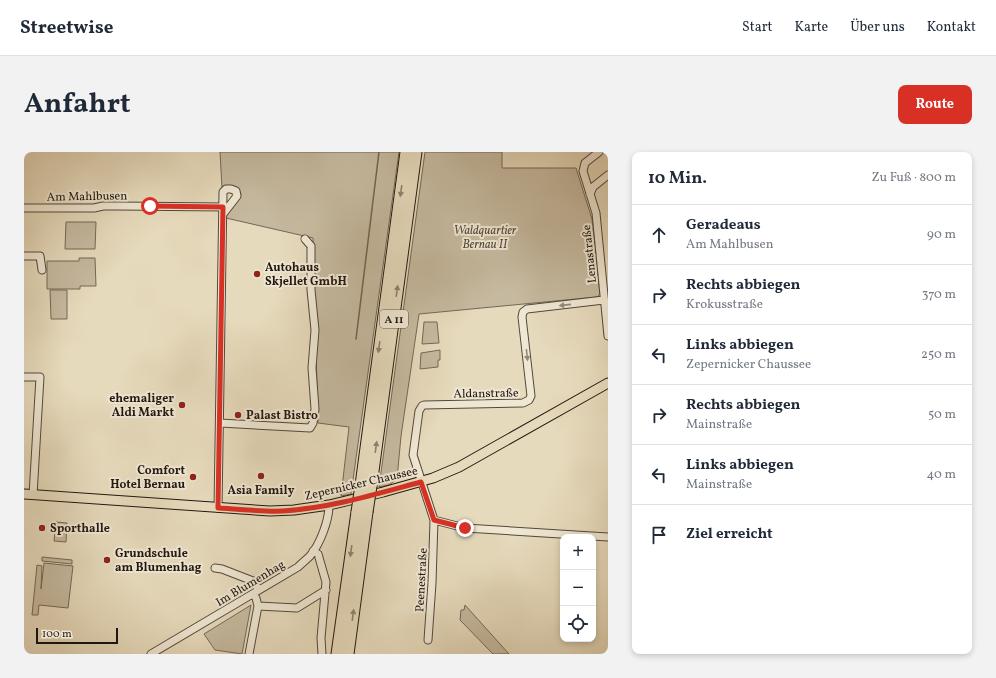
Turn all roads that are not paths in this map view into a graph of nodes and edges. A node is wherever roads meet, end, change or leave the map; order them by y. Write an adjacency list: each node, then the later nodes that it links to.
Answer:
1 (406, 152): 16 (highway, A 11, one-way to 16)
2 (416, 152): 16 (highway, A 11, one-way to 2)
3 (599, 152): 5 (street, Lenastraße)
4 (608, 175): 5 (street)
5 (590, 194): 10 (street, Lenastraße)
6 (24, 208): 14 (street, Am Mahlbusen)
7 (306, 239): 14 (street)
8 (24, 256): 9 (street)
9 (42, 270)
10 (604, 300): 11 (street, Lenastraße); 15 (street, Aldanstraße, one-way to 15)
11 (608, 336)
12 (24, 377): 17 (street)
13 (608, 383): 15 (main road, Zepernicker Chaussee)
14 (220, 423): 19 (street)
15 (421, 482): 18 (main road, Zepernicker Chaussee); 21 (street)
16 (366, 486): 20 (highway, A 11, bridge)
17 (28, 494): 19 (main road, Zepernicker Chaussee)
18 (328, 505): 19 (main road, Zepernicker Chaussee); 23 (street, Im Blumenhag)
19 (218, 508)
20 (362, 512): 32 (highway, A 11, one-way to 32); 33 (highway, A 11, one-way to 20)
21 (434, 520): 22 (street); 28 (street, Peenestraße)
22 (608, 537)
23 (313, 552): 25 (street); 26 (street, Im Blumenhag)
24 (215, 568): 26 (street)
25 (326, 590): 27 (street, Im Blumenhag); 31 (street)
26 (256, 592): 27 (street); 29 (street, Im Blumenhag)
27 (258, 606): 30 (street)
28 (428, 640)
29 (151, 654)
30 (249, 654)
31 (322, 654)
32 (337, 654)
33 (348, 654)

